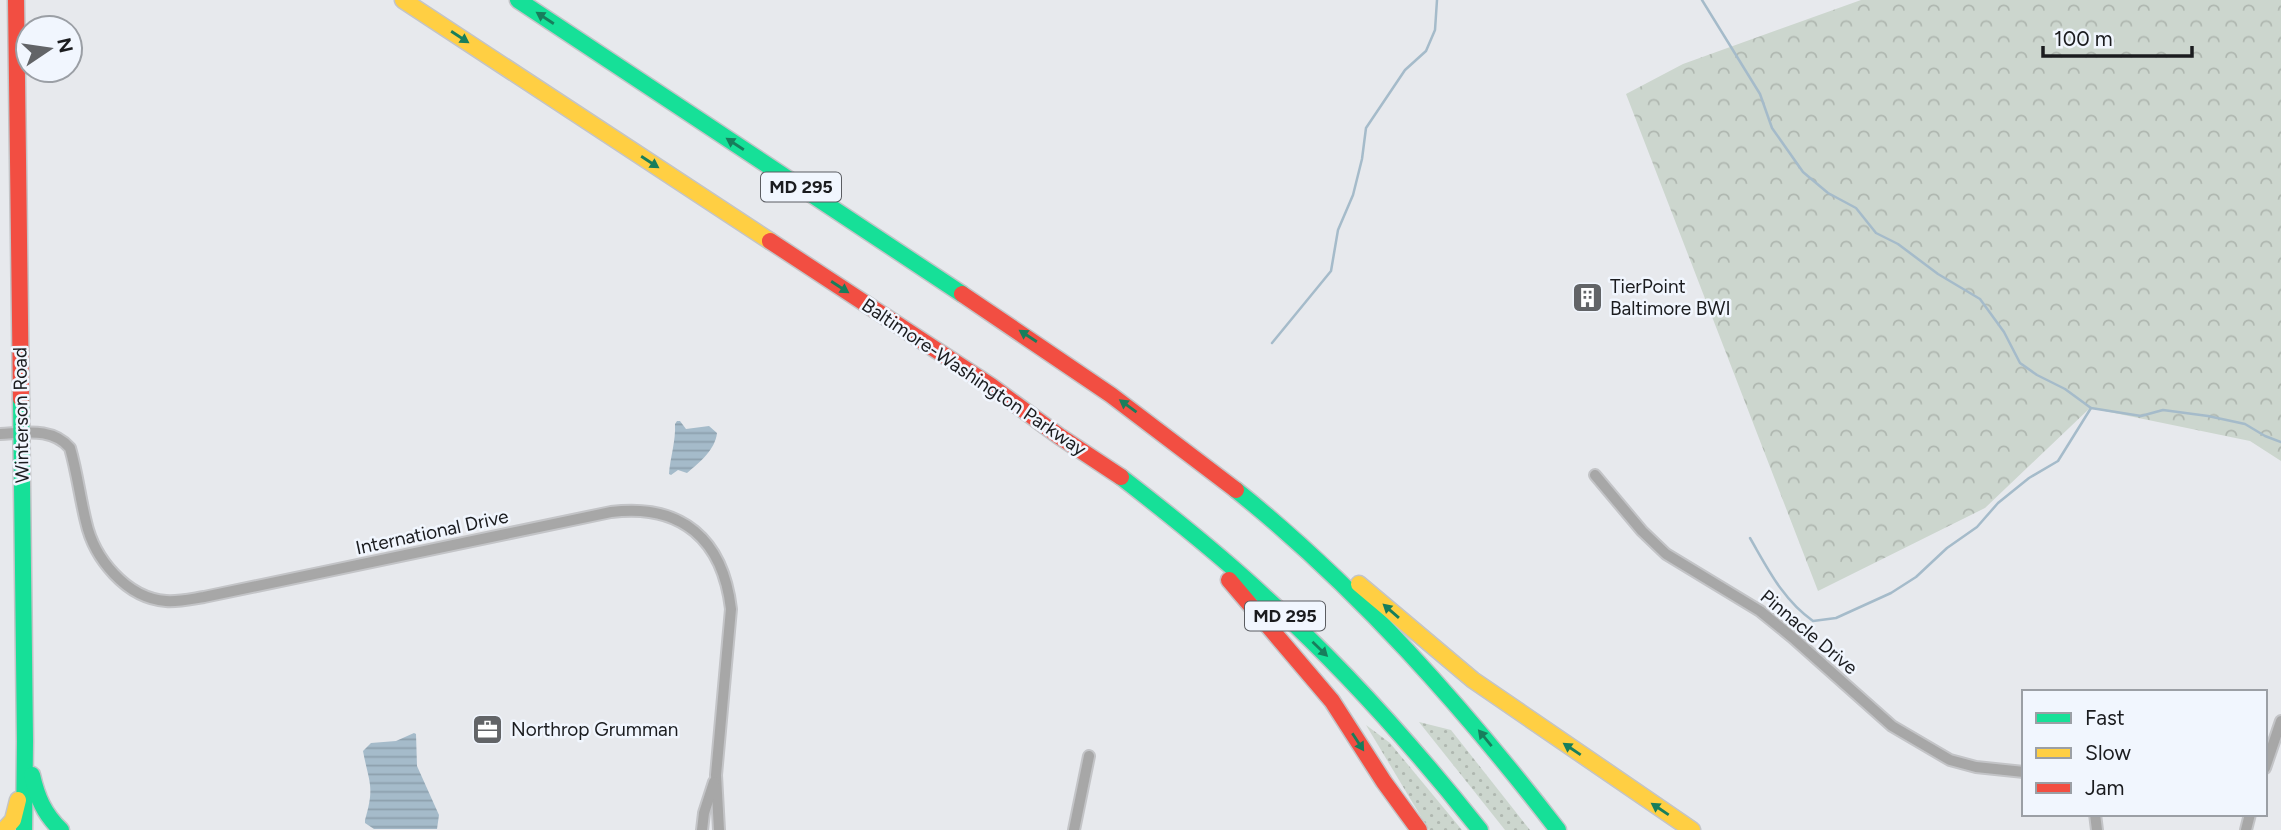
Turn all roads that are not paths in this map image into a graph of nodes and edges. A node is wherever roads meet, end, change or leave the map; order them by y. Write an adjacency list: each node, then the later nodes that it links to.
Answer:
1 (16, 0): 5 (main road, Winterson Road)
2 (403, 0): 6 (main road, Baltimore-Washington Parkway / MD 295, one-way to 6)
3 (517, 0): 7 (main road, MD 295, one-way to 3)
4 (0, 433): 5 (street, International Drive)
5 (21, 433): 10 (main road, Winterson Road); 15 (street, International Drive)
6 (1059, 436): 16 (main road, one-way to 16); 25 (main road, Baltimore-Washington Parkway / MD 295, one-way to 25)
7 (1173, 439): 26 (main road, MD 295, one-way to 7); 27 (main road, one-way to 7)
8 (1595, 475): 14 (street, Pinnacle Drive)
9 (2281, 721): 12 (street)
10 (25, 741): 13 (main road, Winterson Road); 19 (main road)
11 (1089, 756): 22 (street)
12 (2267, 762)
13 (25, 763): 17 (main road); 18 (main road, Winterson Road)
14 (2022, 772)
15 (716, 775): 20 (street, International Drive); 21 (street, International Drive)
16 (1384, 782): 23 (main road); 24 (main road)
17 (4, 830)
18 (24, 830)
19 (61, 830)
20 (702, 830)
21 (719, 830)
22 (1074, 830)
23 (1407, 830)
24 (1419, 830)
25 (1480, 830)
26 (1558, 830)
27 (1692, 830)

